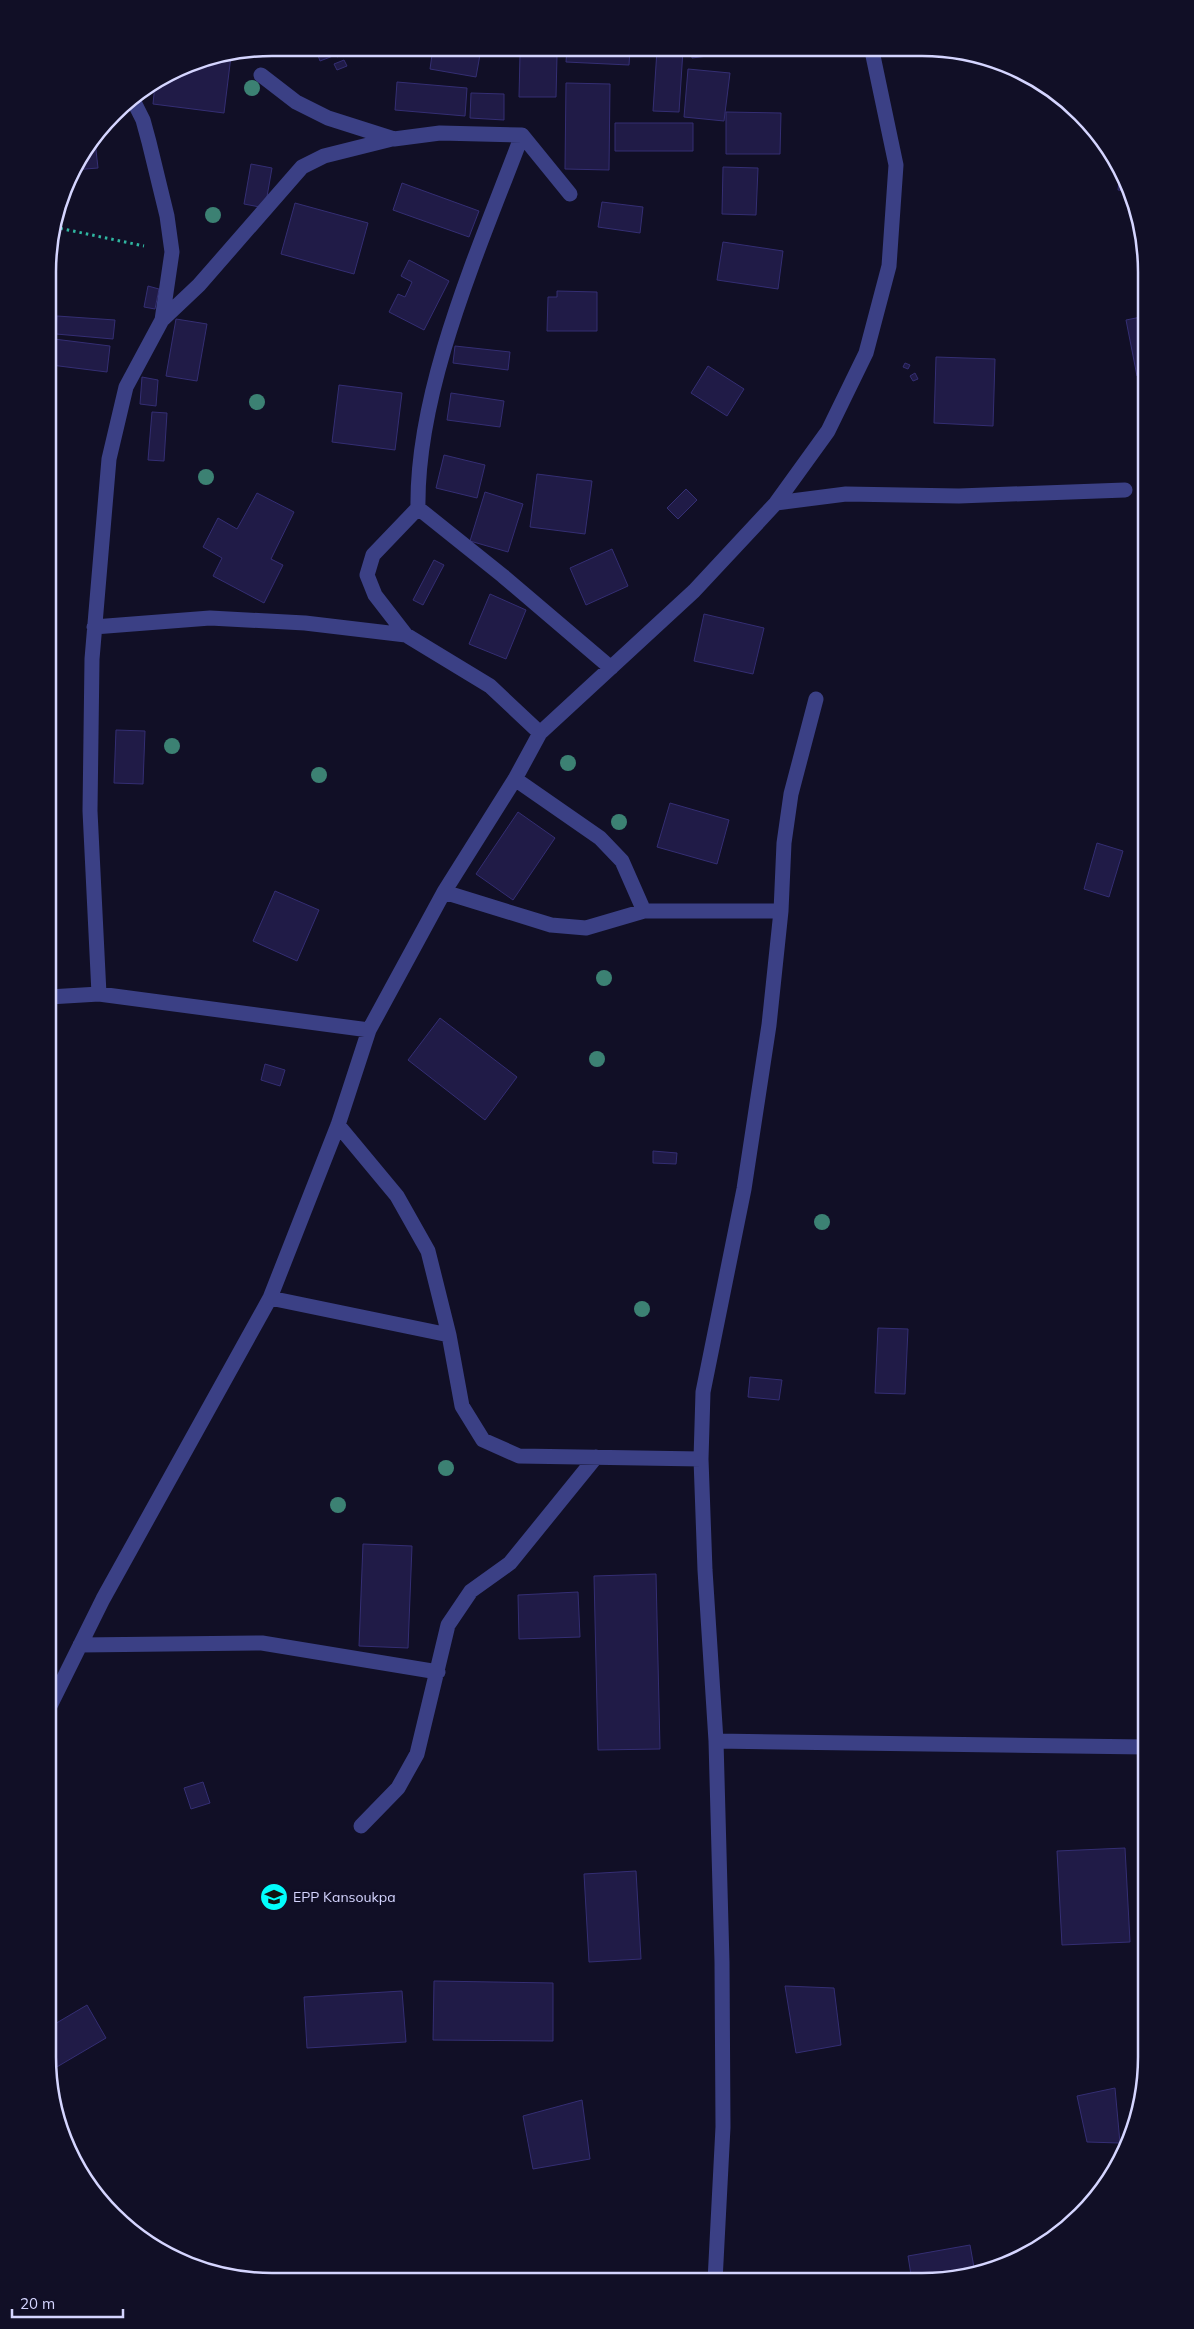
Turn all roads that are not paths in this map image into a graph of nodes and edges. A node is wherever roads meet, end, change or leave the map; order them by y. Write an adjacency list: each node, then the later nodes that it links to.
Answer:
1 (873, 56): 9 (street)
2 (261, 75): 5 (street)
3 (136, 105): 7 (street)
4 (522, 135): 5 (street); 6 (street); 10 (street)
5 (394, 139): 7 (street)
6 (570, 194)
7 (162, 320): 11 (street)
8 (1125, 490): 9 (street)
9 (776, 503): 13 (street)
10 (418, 508): 12 (street); 13 (street)
11 (94, 626): 12 (street); 20 (street)
12 (406, 635): 15 (street)
13 (611, 668): 15 (street)
14 (816, 698): 18 (street)
15 (540, 733): 16 (street)
16 (515, 778): 17 (street); 19 (street)
17 (444, 892): 19 (street); 22 (street)
18 (781, 910): 19 (street); 27 (street)
19 (644, 912)
20 (99, 994): 21 (street); 22 (street)
21 (56, 997)
22 (369, 1030): 23 (street)
23 (338, 1125): 24 (street); 25 (street)
24 (270, 1298): 25 (street); 28 (street)
25 (449, 1335): 26 (street)
26 (596, 1457): 27 (street); 29 (street)
27 (701, 1459): 31 (street)
28 (80, 1645): 29 (street); 30 (street)
29 (438, 1672): 33 (street)
30 (56, 1694)
31 (716, 1741): 32 (street); 34 (street)
32 (1138, 1747)
33 (361, 1826)
34 (715, 2273)

